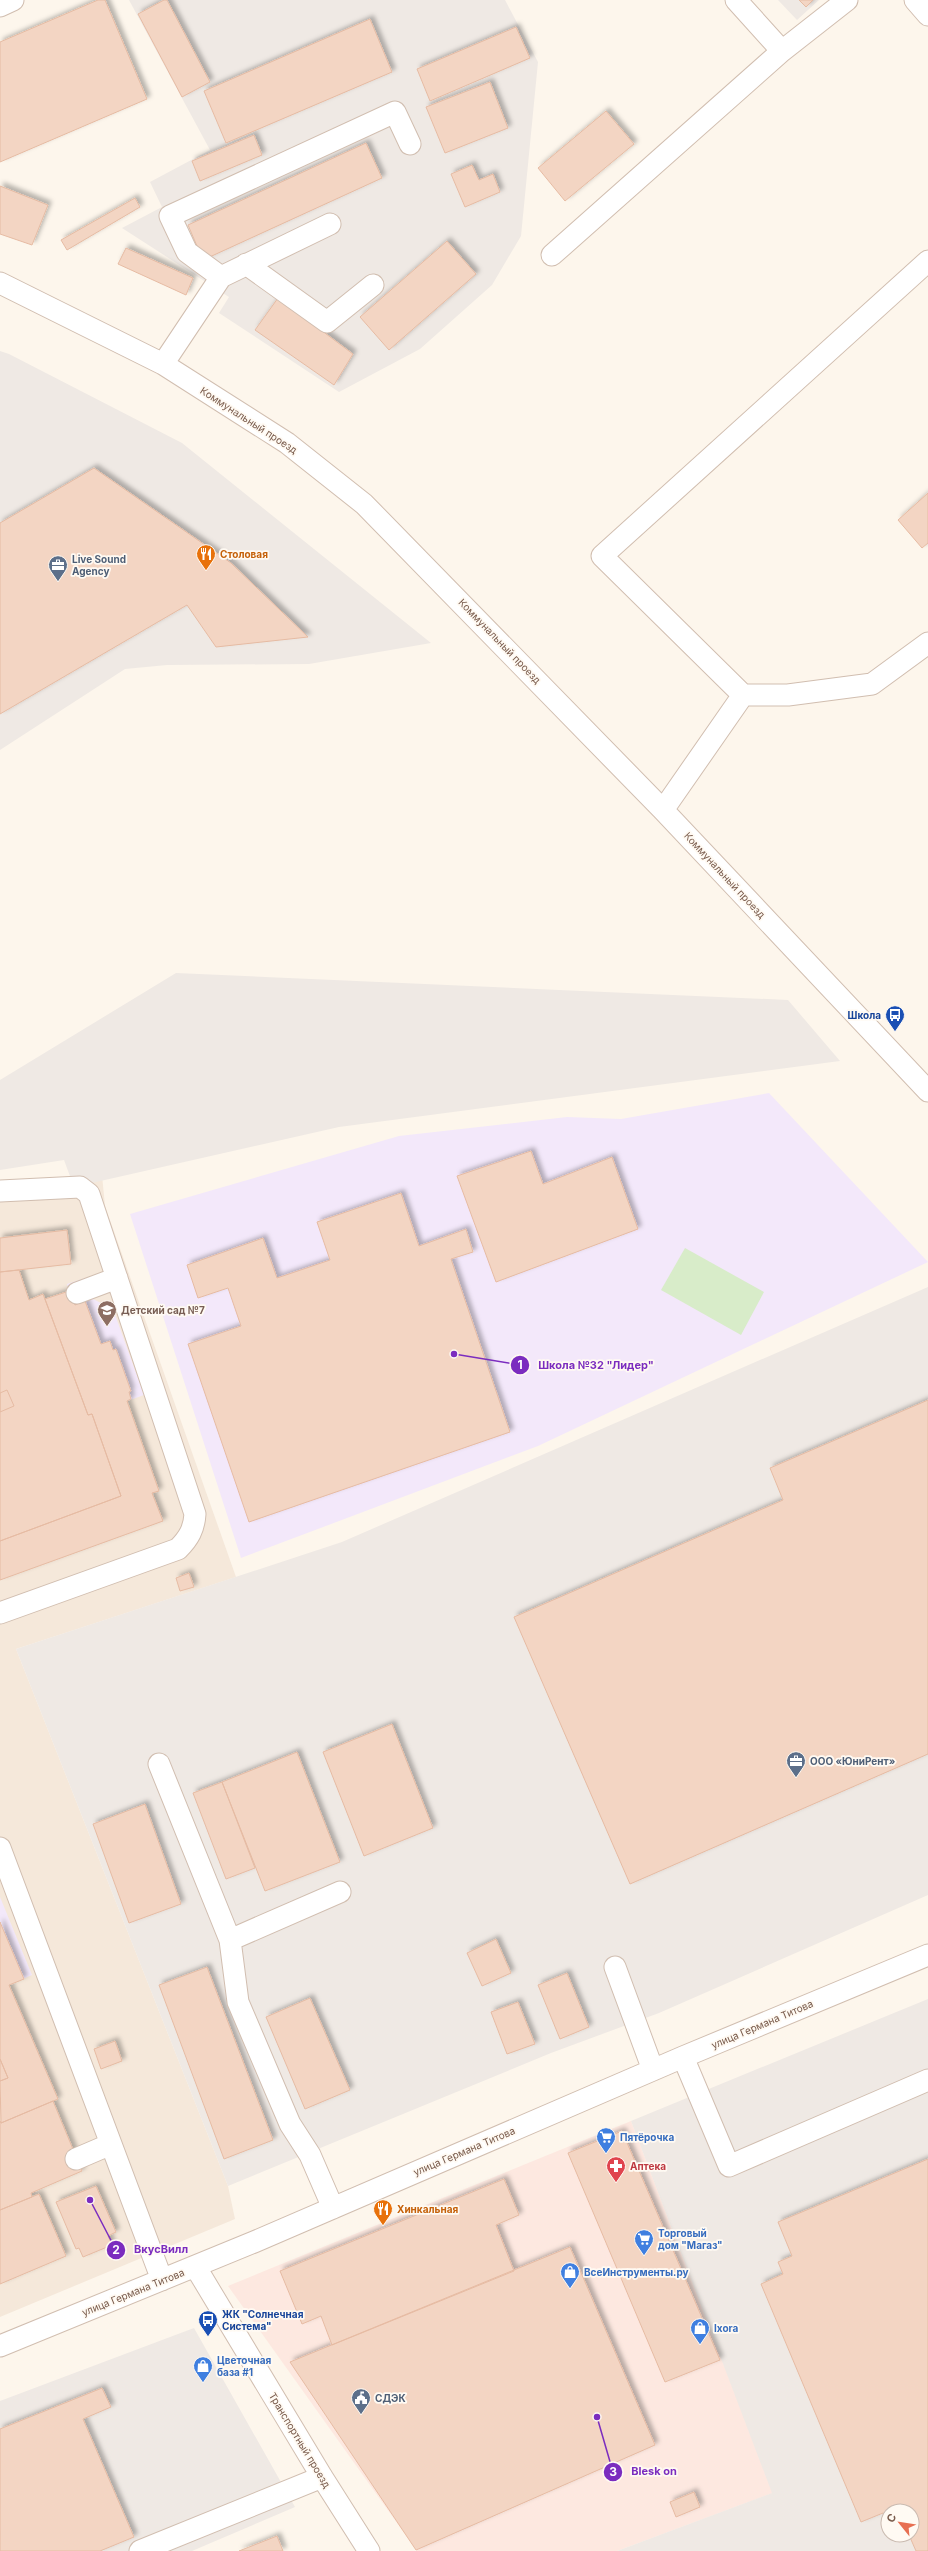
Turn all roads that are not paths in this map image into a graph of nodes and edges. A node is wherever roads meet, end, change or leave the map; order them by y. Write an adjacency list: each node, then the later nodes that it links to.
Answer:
1 (13, 0): 5 (street)
2 (736, 0): 7 (street)
3 (847, 0): 7 (street)
4 (915, 0): 6 (street)
5 (0, 6)
6 (928, 15)
7 (782, 51): 10 (street)
8 (410, 144): 13 (street)
9 (330, 224): 12 (street)
10 (552, 255)
11 (928, 261): 18 (street)
12 (246, 264): 13 (street); 15 (street)
13 (221, 277): 16 (street)
14 (0, 283): 16 (street, Коммунальный проезд)
15 (373, 285)
16 (163, 364): 19 (street, Коммунальный проезд)
17 (928, 643): 18 (street)
18 (743, 695): 19 (street)
19 (663, 810): 20 (street, Коммунальный проезд)
20 (926, 1084)
21 (0, 1191): 22 (street)
22 (117, 1278): 23 (street); 24 (street)
23 (77, 1293)
24 (0, 1614)
25 (159, 1764): 28 (street)
26 (0, 1848): 34 (street)
27 (340, 1892): 28 (street)
28 (230, 1940): 36 (street)
29 (928, 1955): 31 (street, улица Германа Титова)
30 (615, 1967): 32 (street)
31 (683, 2057): 32 (street, улица Германа Титова); 33 (street)
32 (653, 2070): 36 (street, улица Германа Титова)
33 (928, 2080)
34 (111, 2144): 35 (street); 38 (street)
35 (76, 2159)
36 (333, 2208): 37 (street, улица Германа Титова)
37 (196, 2266): 38 (street, улица Германа Титова); 40 (street, Транспортный проезд)
38 (162, 2280): 39 (street, улица Германа Титова)
39 (0, 2346)
40 (322, 2477): 41 (street); 42 (street, Транспортный проезд)
41 (140, 2551)
42 (369, 2551)

